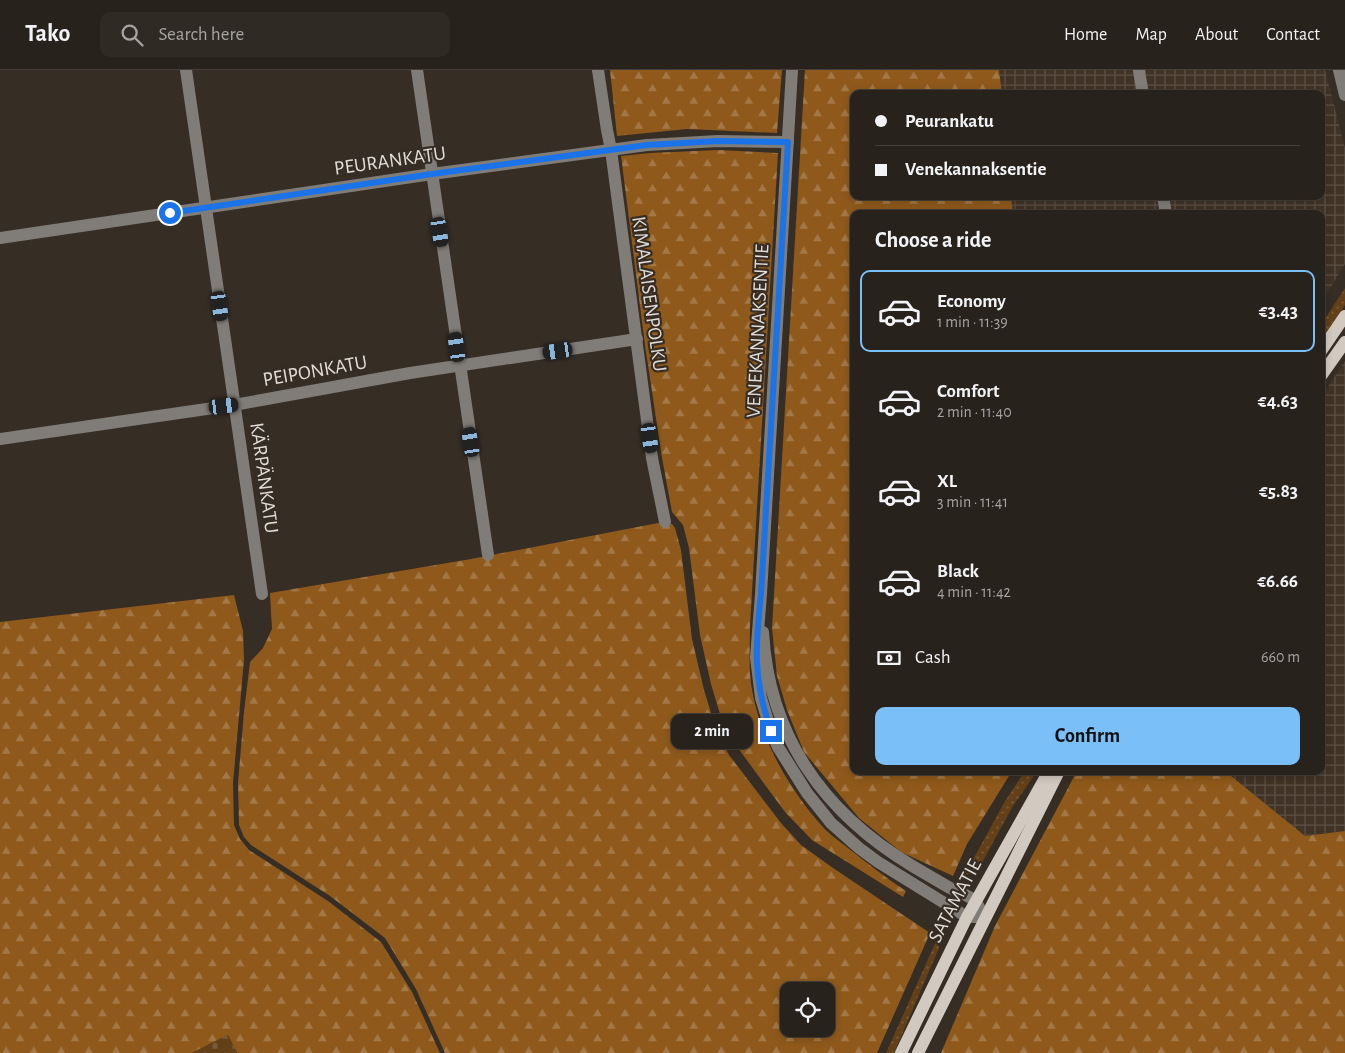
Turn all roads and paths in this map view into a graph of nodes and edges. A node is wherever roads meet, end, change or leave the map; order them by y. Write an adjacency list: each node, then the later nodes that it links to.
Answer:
1 (186, 70): 12 (street, KÄRPÄNKATU)
2 (418, 70): 11 (street)
3 (598, 70): 10 (street, KIMALAISENPOLKU)
4 (792, 70): 9 (street, VENEKANNAKSENTIE)
5 (1141, 70): 7 (street)
6 (1339, 70): 8 (street)
7 (1143, 90)
8 (1345, 95)
9 (788, 142): 10 (street, PEURANKATU); 25 (street, VENEKANNAKSENTIE)
10 (611, 150): 11 (street, PEURANKATU); 15 (street, KIMALAISENPOLKU)
11 (432, 174): 12 (street, PEURANKATU); 18 (street)
12 (206, 208): 13 (street, PEURANKATU); 20 (street, KÄRPÄNKATU)
13 (0, 238)
14 (1345, 316): 17 (main road)
15 (636, 339): 18 (street, PEIPONKATU); 22 (street, KIMALAISENPOLKU)
16 (1345, 342): 19 (main road)
17 (1325, 345)
18 (460, 366): 20 (street, PEIPONKATU); 23 (street)
19 (1325, 370)
20 (234, 405): 21 (street, PEIPONKATU); 24 (street, KÄRPÄNKATU)
21 (0, 439)
22 (665, 522)
23 (488, 555)
24 (262, 594)
25 (761, 594): 28 (street, VENEKANNAKSENTIE); 29 (street, VENEKANNAKSENTIE)
26 (1047, 775): 28 (main road, SATAMATIE)
27 (1057, 775): 30 (main road, SATAMATIE)
28 (976, 901): 29 (main road, SATAMATIE); 30 (street)
29 (967, 917): 30 (street); 31 (main road, SATAMATIE)
30 (985, 917): 32 (main road, SATAMATIE)
31 (901, 1053)
32 (918, 1053)

